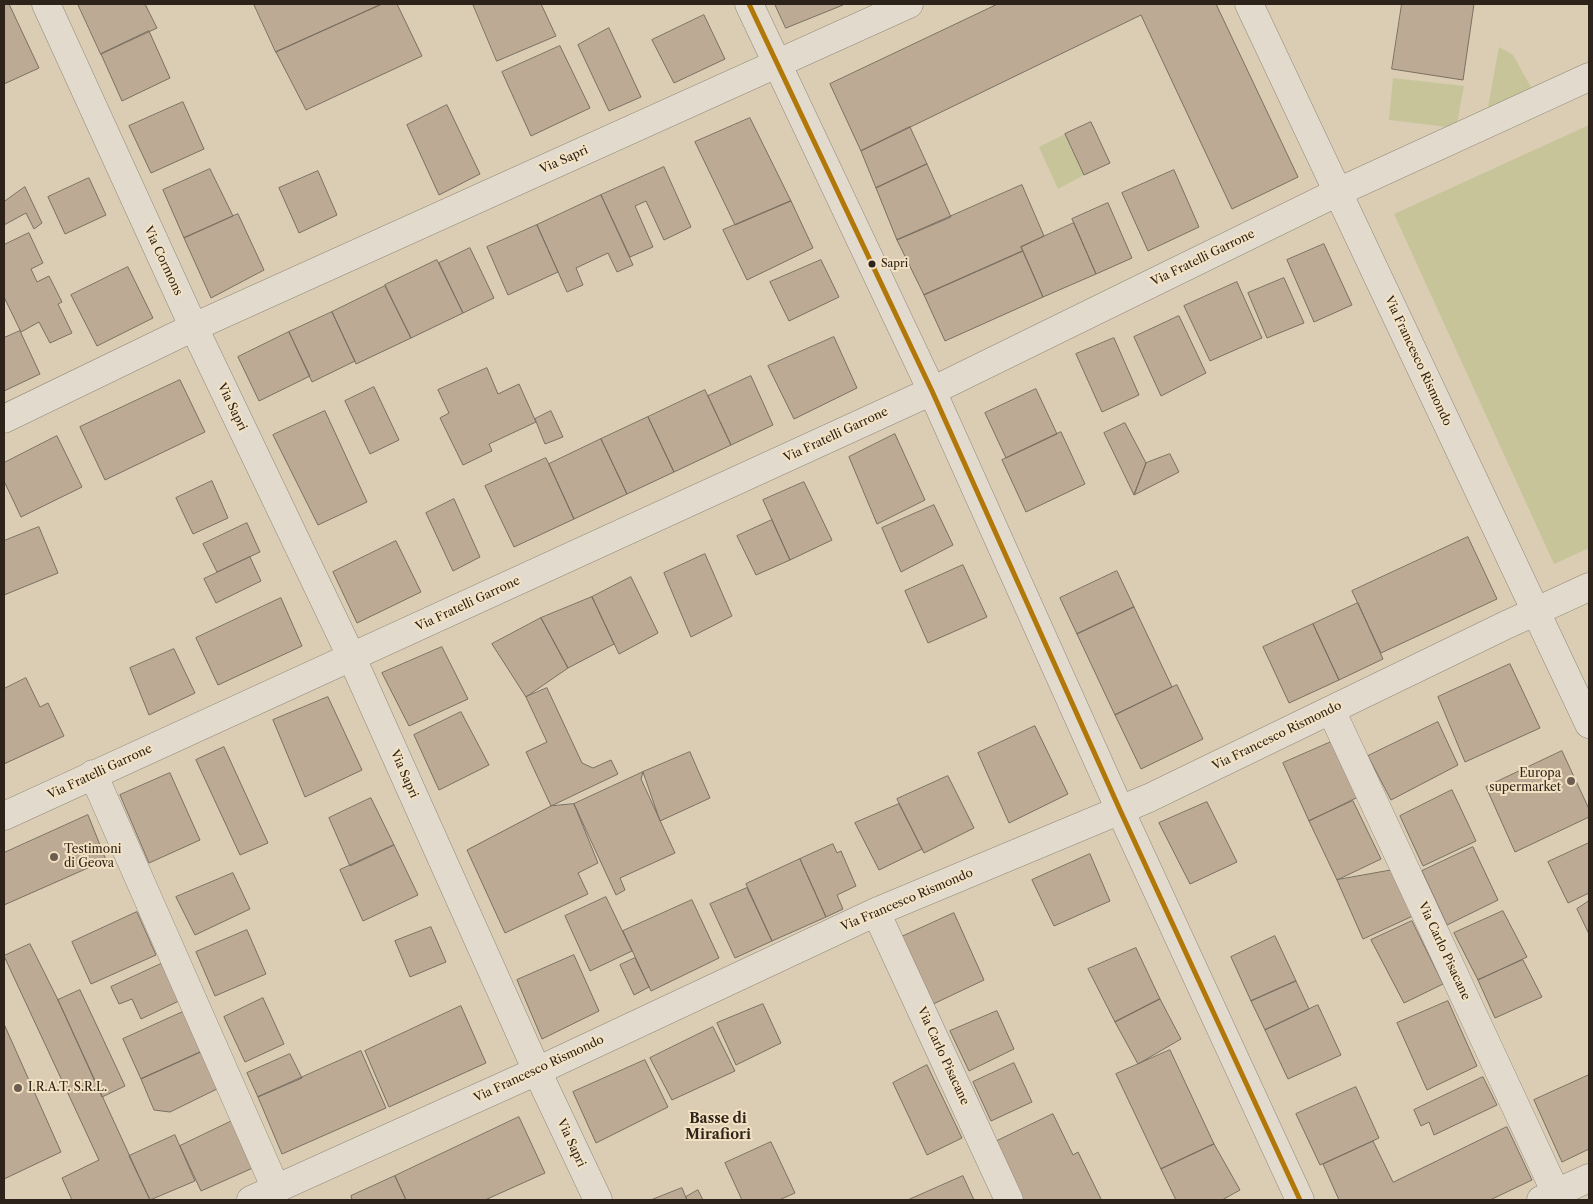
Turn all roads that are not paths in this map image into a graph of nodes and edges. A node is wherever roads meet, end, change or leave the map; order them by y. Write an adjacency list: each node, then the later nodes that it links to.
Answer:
1 (46, 4): 8 (street, Via Cormons)
2 (749, 4): 5 (street)
3 (909, 4): 5 (street, Via Sapri)
4 (1249, 4): 7 (street)
5 (777, 64): 8 (street, Via Sapri); 9 (street)
6 (1589, 77): 7 (street, Via Fratelli Garrone)
7 (1338, 192): 9 (street, Via Fratelli Garrone); 12 (street, Via Francesco Rismondo)
8 (194, 327): 10 (street); 13 (street, Via Sapri)
9 (932, 391): 13 (street, Via Fratelli Garrone); 17 (street)
10 (4, 418)
11 (1589, 587): 12 (street, Via Francesco Rismondo)
12 (1536, 611): 14 (street, Via Francesco Rismondo); 15 (street)
13 (352, 658): 16 (street, Via Fratelli Garrone); 20 (street, Via Sapri)
14 (1331, 710): 17 (street, Via Francesco Rismondo); 23 (street, Via Carlo Pisacane)
15 (1589, 724)
16 (93, 774): 18 (street, Via Fratelli Garrone); 22 (street)
17 (1120, 810): 19 (street, Via Francesco Rismondo); 27 (street)
18 (4, 816)
19 (876, 912): 20 (street, Via Francesco Rismondo); 26 (street, Via Carlo Pisacane)
20 (537, 1071): 22 (street, Via Francesco Rismondo); 25 (street, Via Sapri)
21 (1589, 1178): 23 (street, Via Carlo Pisacane)
22 (276, 1189): 24 (street, Via Francesco Rismondo)
23 (1548, 1197)
24 (251, 1200)
25 (598, 1200)
26 (1009, 1200)
27 (1300, 1200)

